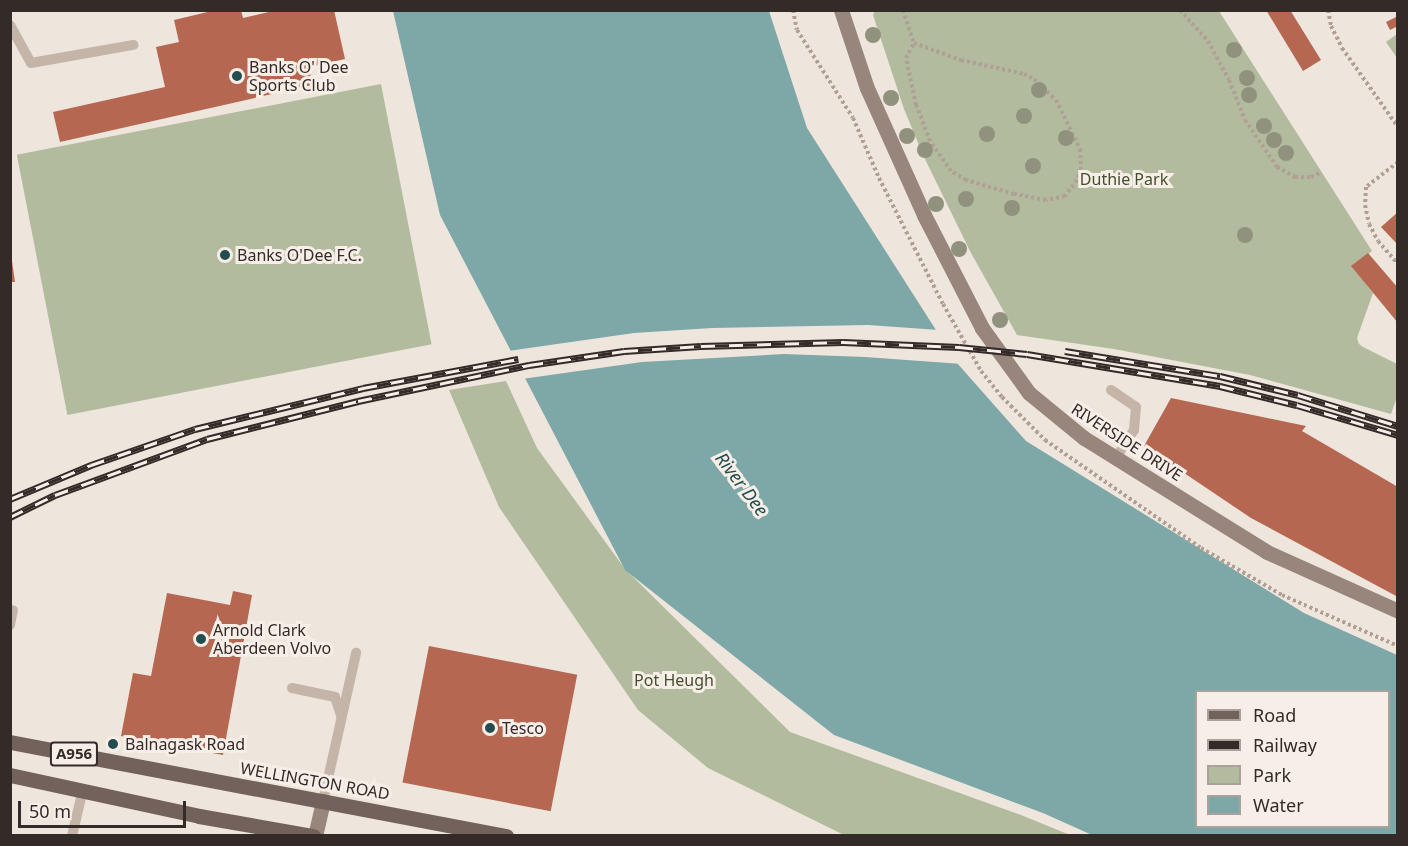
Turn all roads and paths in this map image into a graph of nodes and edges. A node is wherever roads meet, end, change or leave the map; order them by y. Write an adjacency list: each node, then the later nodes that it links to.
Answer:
1 (793, 10): 18 (path)
2 (841, 10): 14 (street, RIVERSIDE DRIVE)
3 (903, 10): 7 (path)
4 (1180, 10): 11 (path)
5 (1328, 10): 9 (path)
6 (10, 25): 8 (lane)
7 (914, 43): 7 (path)
8 (133, 45)
9 (1398, 128)
10 (1398, 162): 12 (path)
11 (1320, 173)
12 (1398, 264)
13 (1111, 390): 14 (lane)
14 (1116, 458): 16 (street, RIVERSIDE DRIVE)
15 (13, 610): 17 (lane)
16 (1398, 611)
17 (10, 625)
18 (1398, 646)
19 (356, 653): 21 (lane)
20 (292, 688): 21 (lane)
21 (342, 716): 25 (lane)
22 (10, 742): 25 (main road, WELLINGTON ROAD / A956)
23 (10, 775): 24 (main road, A956)
24 (83, 789): 26 (lane); 27 (main road, A956)
25 (323, 801): 27 (street); 28 (main road, WELLINGTON ROAD / A956)
26 (72, 836)
27 (314, 836)
28 (506, 836)

